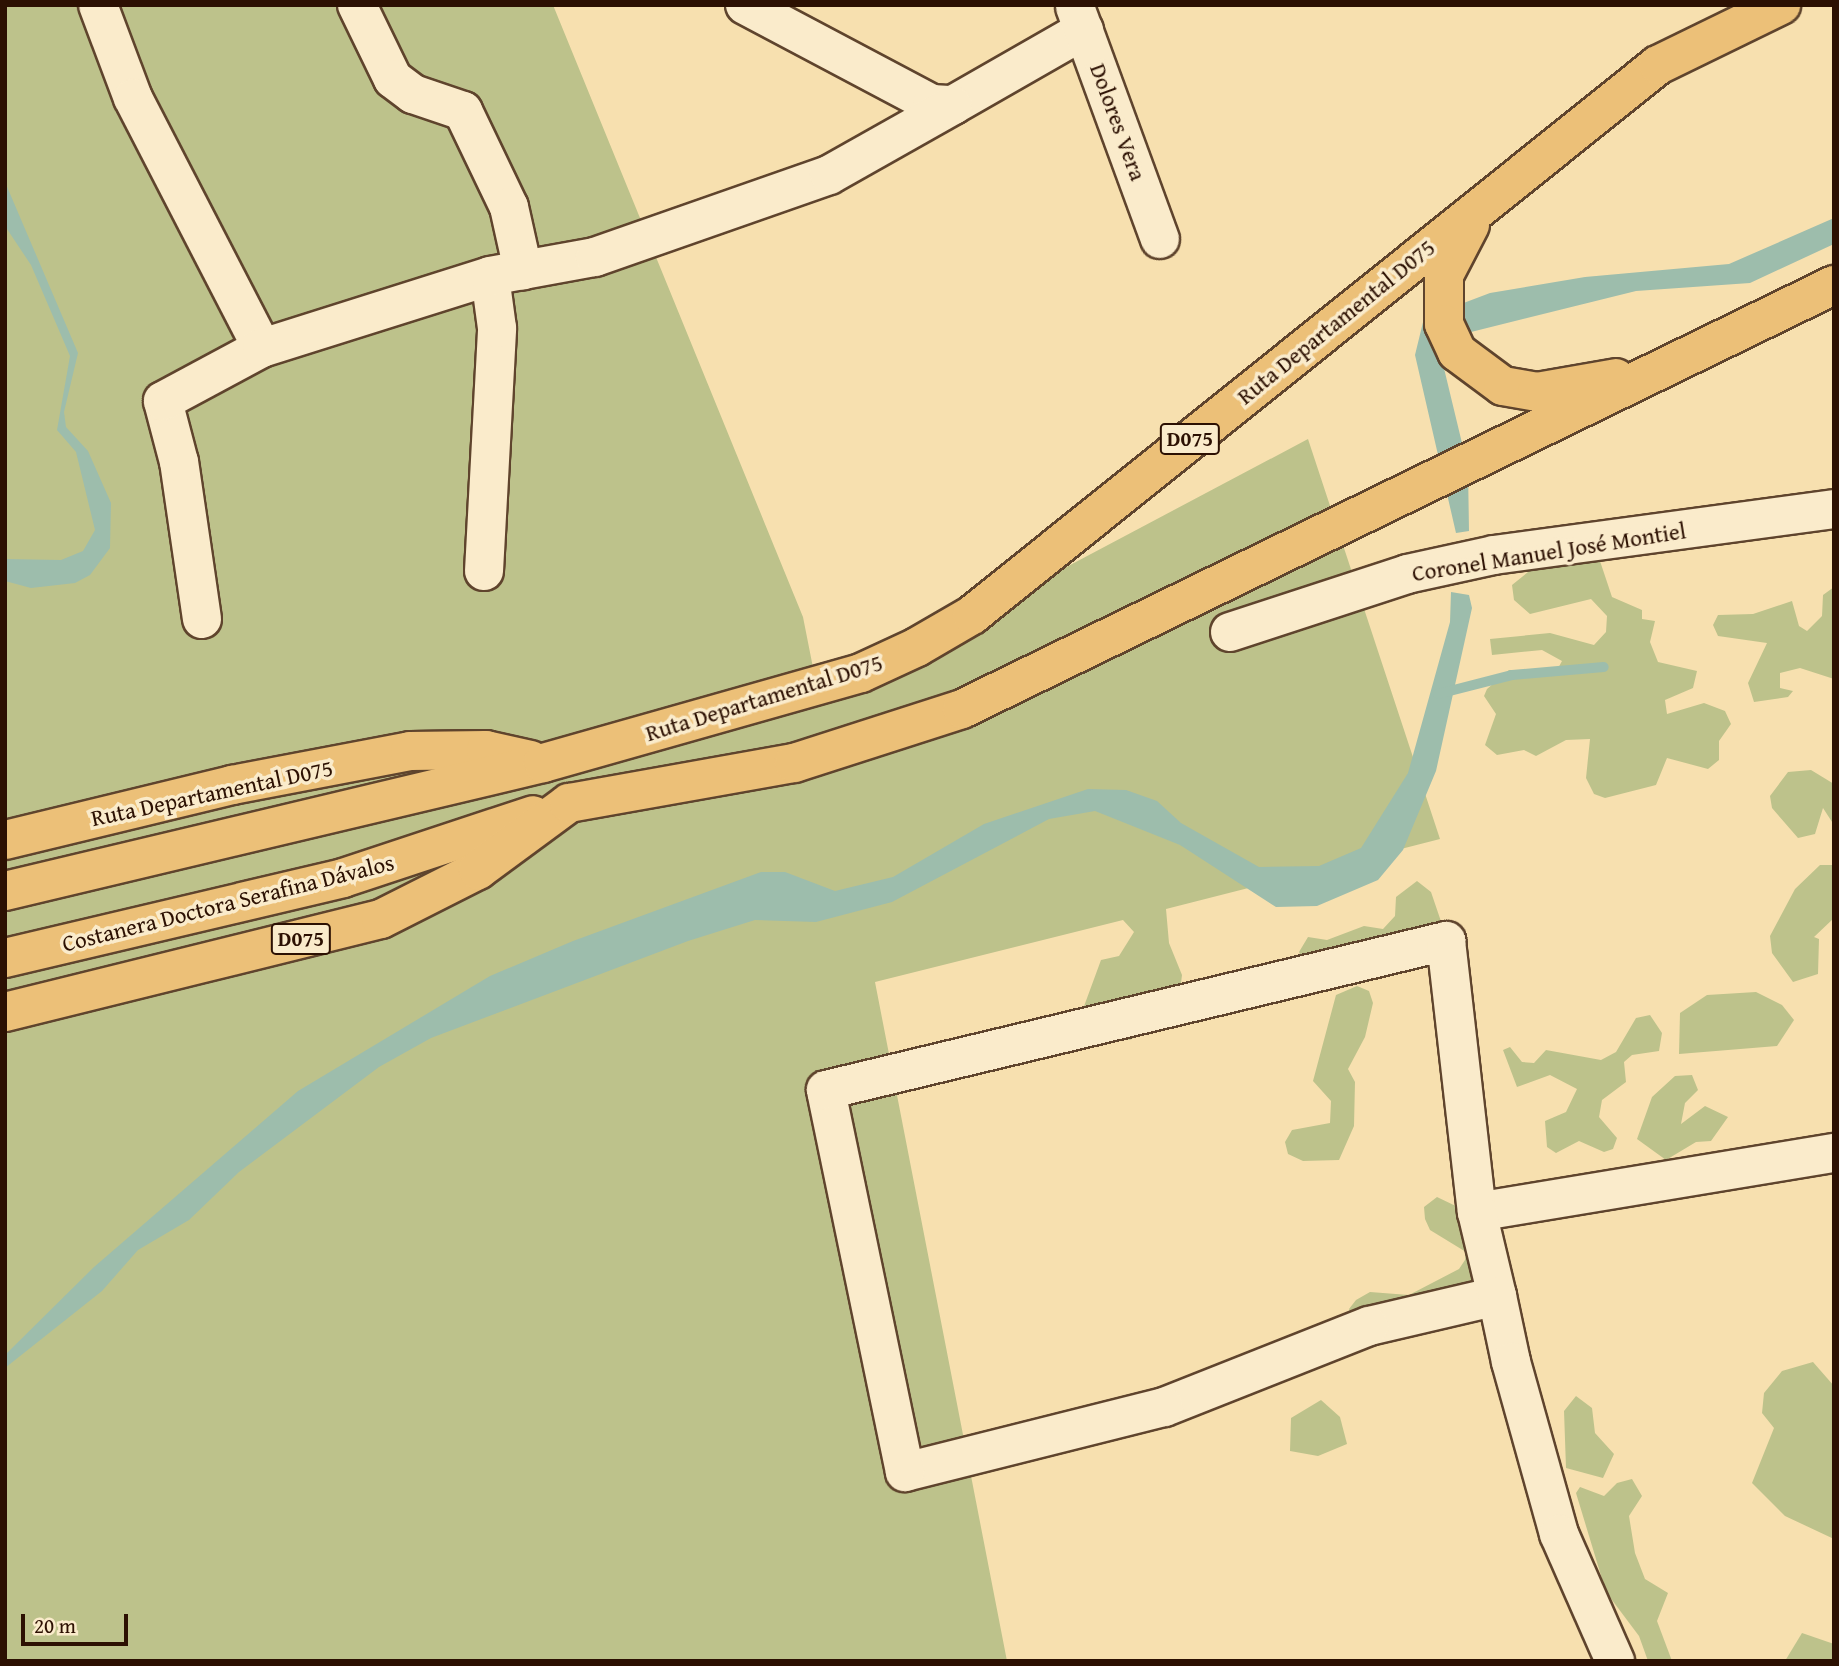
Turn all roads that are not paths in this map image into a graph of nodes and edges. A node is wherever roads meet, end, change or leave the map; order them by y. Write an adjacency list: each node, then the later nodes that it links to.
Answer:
1 (98, 5): 11 (street)
2 (358, 5): 9 (street)
3 (745, 5): 6 (street)
4 (1781, 5): 7 (highway, Ruta Departamental D075 / D075)
5 (1079, 18): 6 (street); 8 (street, Dolores Vera)
6 (953, 105): 9 (street)
7 (1605, 105): 12 (highway); 17 (highway, Ruta Departamental D075 / D075)
8 (1160, 239)
9 (506, 273): 11 (street); 14 (street)
10 (1834, 285): 12 (highway, D075)
11 (262, 348): 15 (street)
12 (1701, 351): 18 (highway, D075)
13 (1834, 509): 16 (street, Coronel Manuel José Montiel)
14 (484, 571)
15 (201, 619)
16 (1230, 632)
17 (543, 763): 19 (highway, Ruta Departamental D075 / D075); 20 (highway)
18 (569, 803): 21 (highway, Costanera Doctora Serafina Dávalos); 22 (highway, D075)
19 (5, 840)
20 (5, 891)
21 (5, 958)
22 (5, 1012)
23 (1834, 1153): 24 (street)
24 (1477, 1212): 25 (street); 25 (street)
25 (1497, 1296): 26 (street)
26 (1615, 1661)

